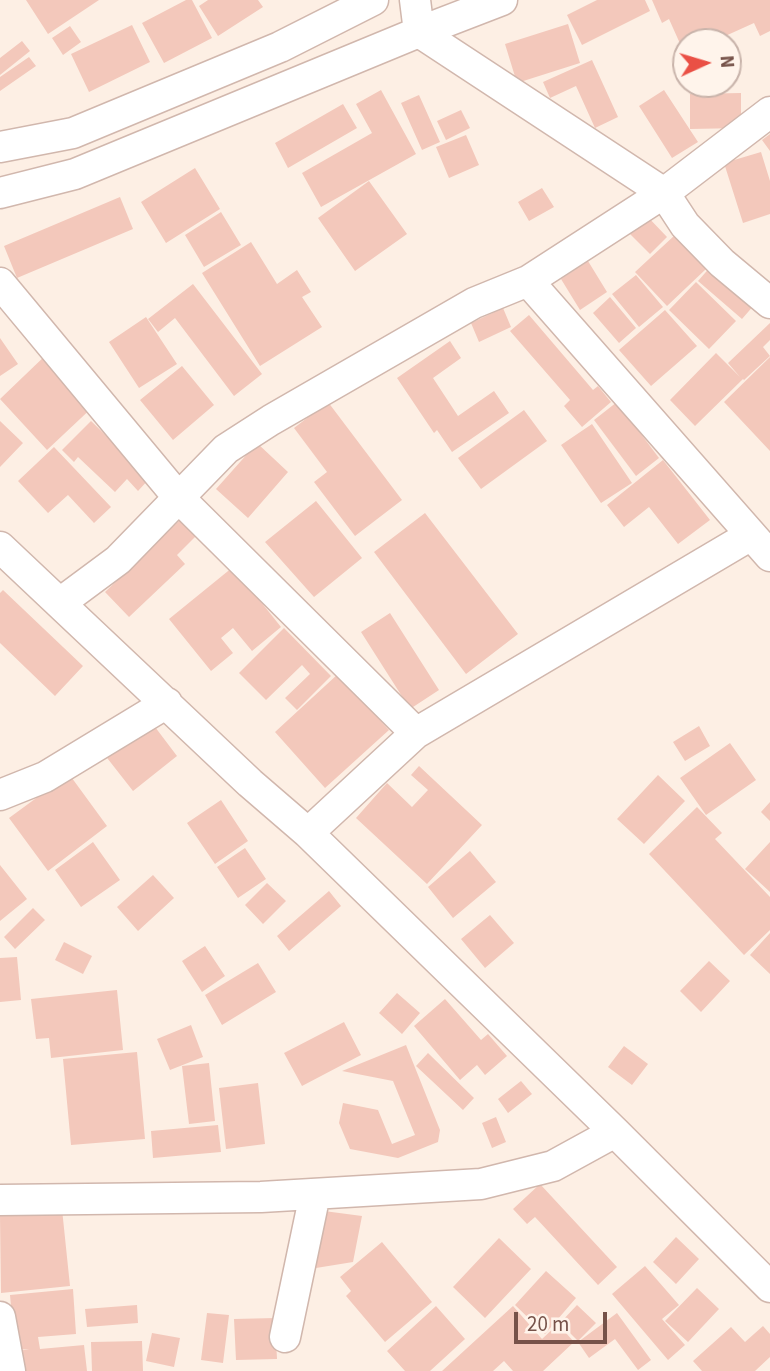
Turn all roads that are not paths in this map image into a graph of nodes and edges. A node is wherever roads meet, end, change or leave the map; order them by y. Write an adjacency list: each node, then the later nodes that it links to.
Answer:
1 (373, 0): 5 (street)
2 (415, 0): 4 (street)
3 (502, 0): 4 (street)
4 (419, 32): 7 (street); 10 (street)
5 (187, 86): 7 (street); 8 (street)
6 (770, 112): 10 (street)
7 (203, 121): 9 (street)
8 (0, 147)
9 (0, 193)
10 (664, 194): 11 (street); 13 (street)
11 (528, 281): 14 (street); 15 (street)
12 (0, 283): 14 (street)
13 (770, 303)
14 (178, 497): 17 (street); 19 (street)
15 (761, 546): 19 (street)
16 (0, 547): 17 (street)
17 (60, 603): 18 (street)
18 (167, 703): 20 (street); 21 (street)
19 (416, 733): 21 (street)
20 (0, 795)
21 (308, 833): 22 (street)
22 (615, 1132): 23 (street); 25 (street)
23 (315, 1194): 24 (street); 27 (street)
24 (0, 1200)
25 (770, 1287)
26 (0, 1318): 28 (street)
27 (285, 1337)
28 (10, 1371)

